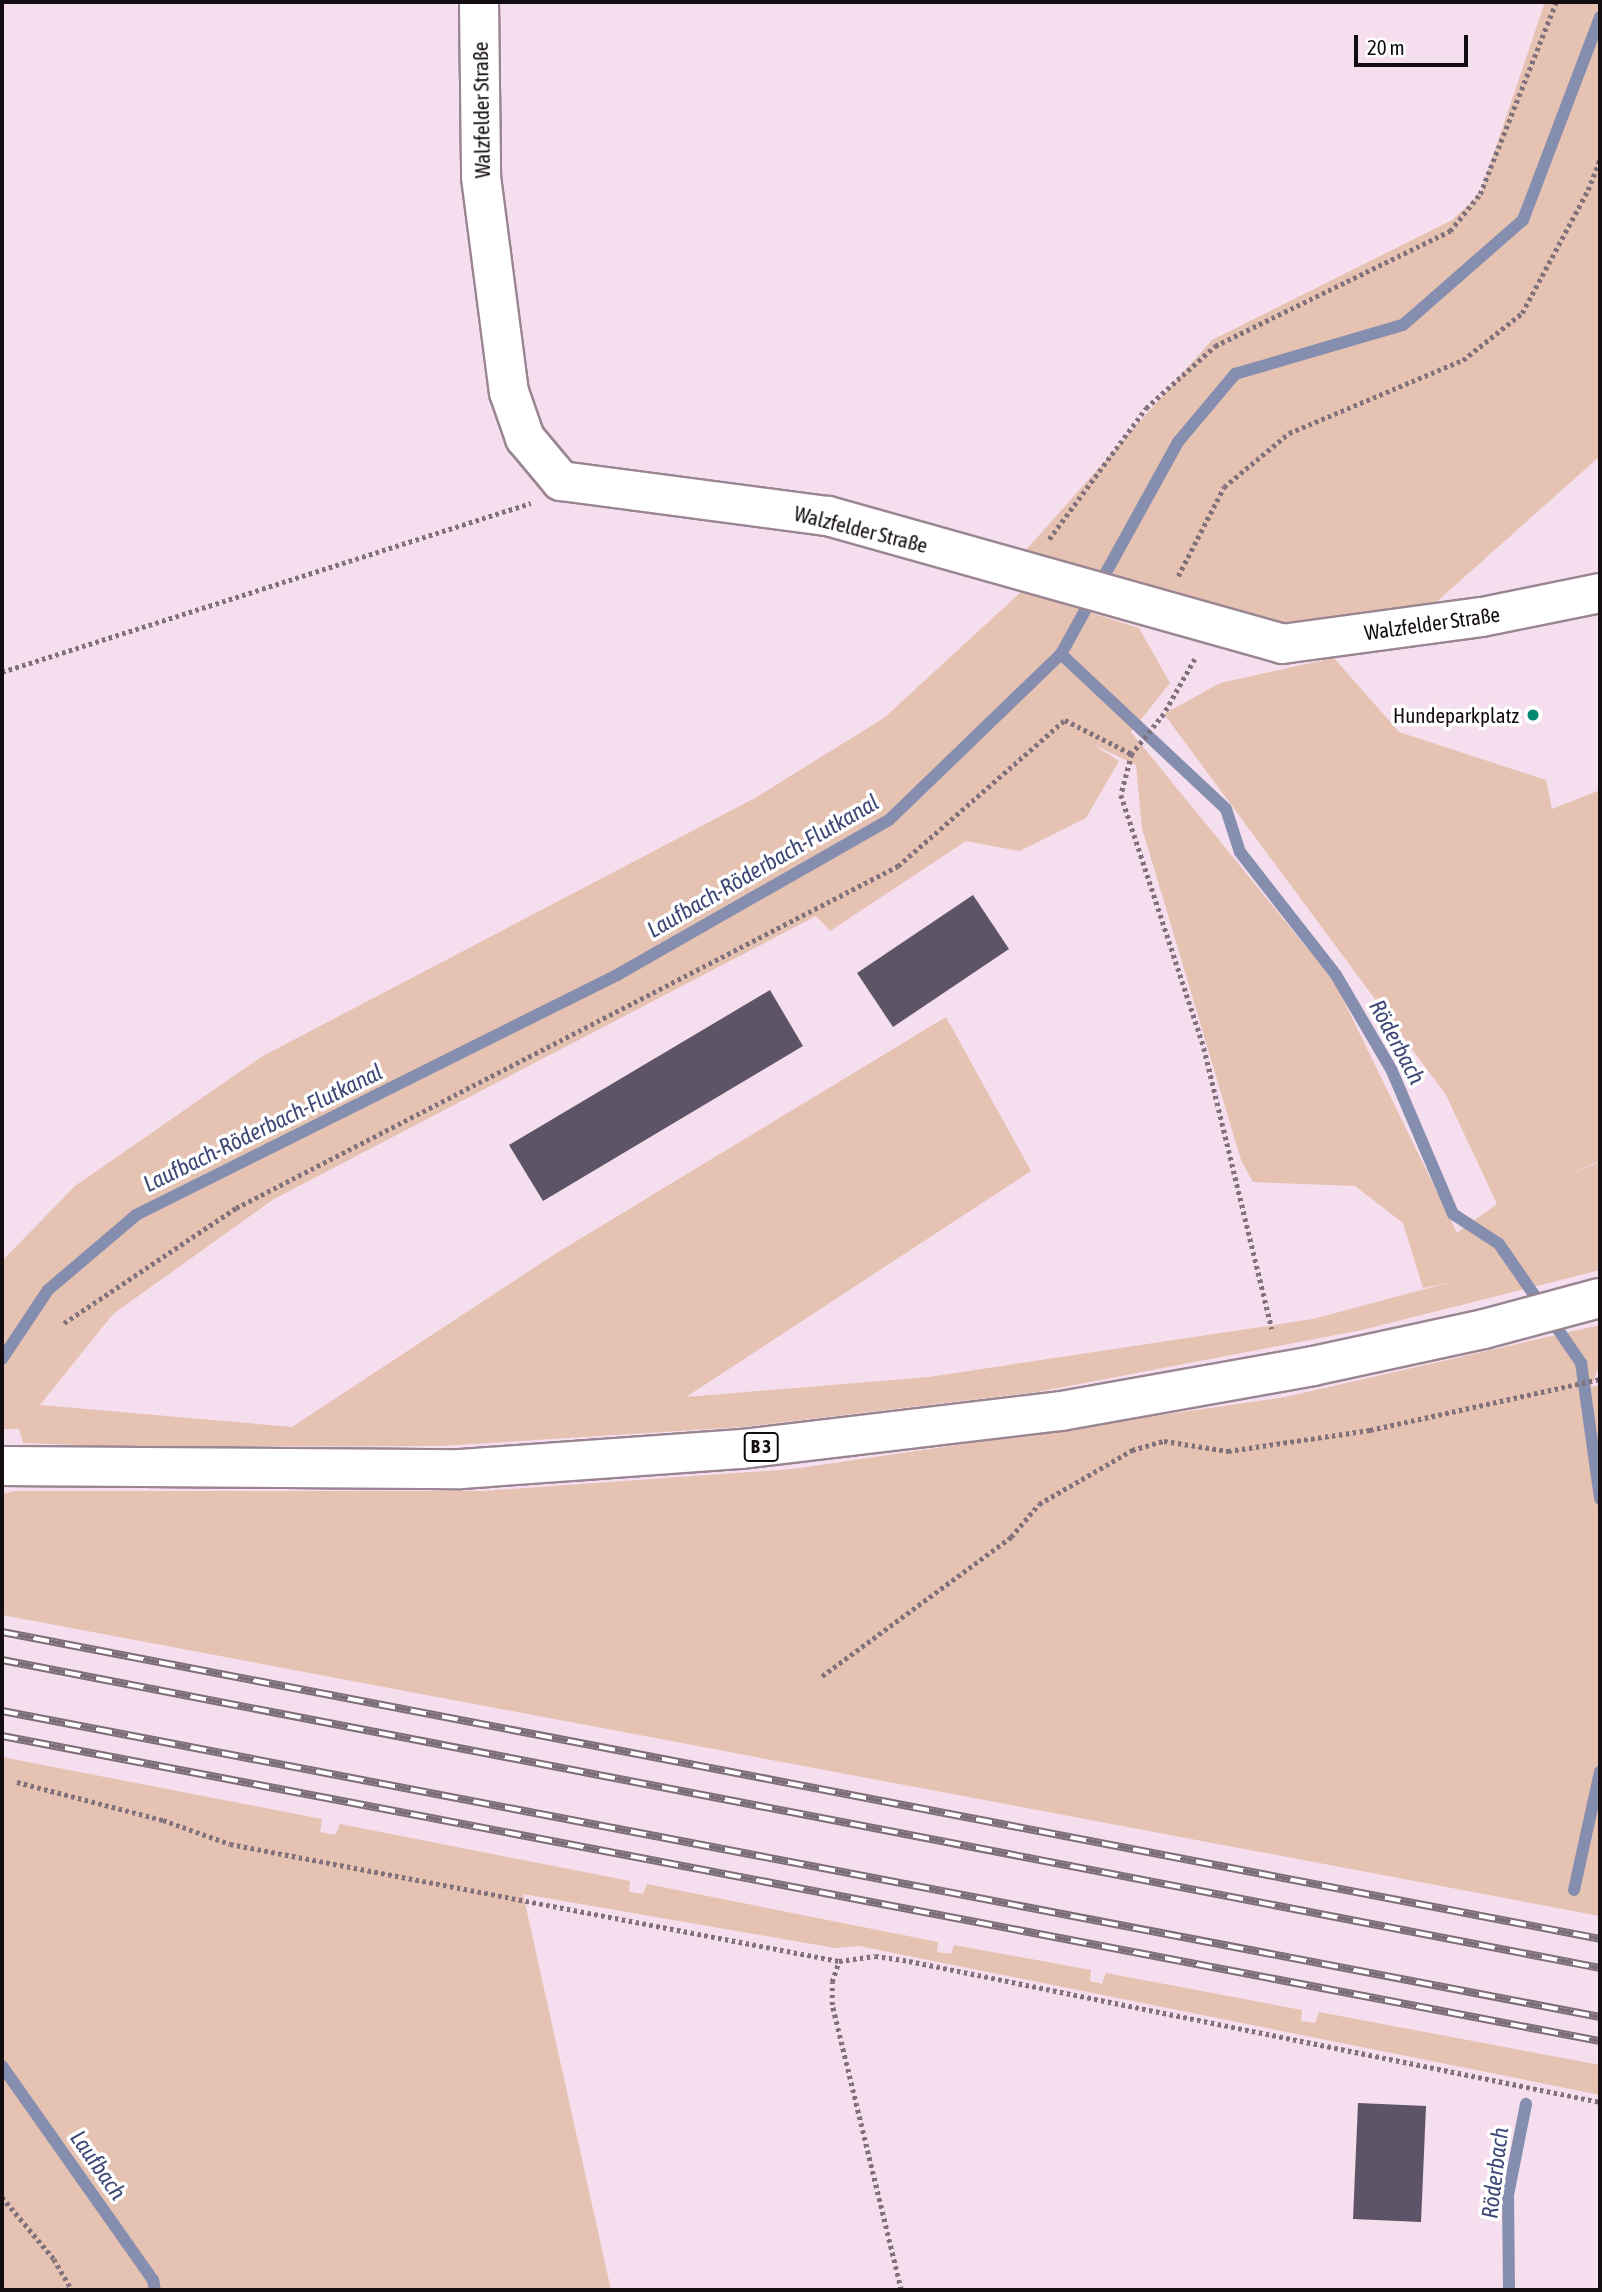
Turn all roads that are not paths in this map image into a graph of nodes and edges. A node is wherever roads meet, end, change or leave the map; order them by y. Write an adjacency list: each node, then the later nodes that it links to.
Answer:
1 (479, 2): 2 (main road, Walzfelder Straße)
2 (1600, 593)
3 (1589, 1301): 4 (main road, B 3)
4 (15, 1467)

